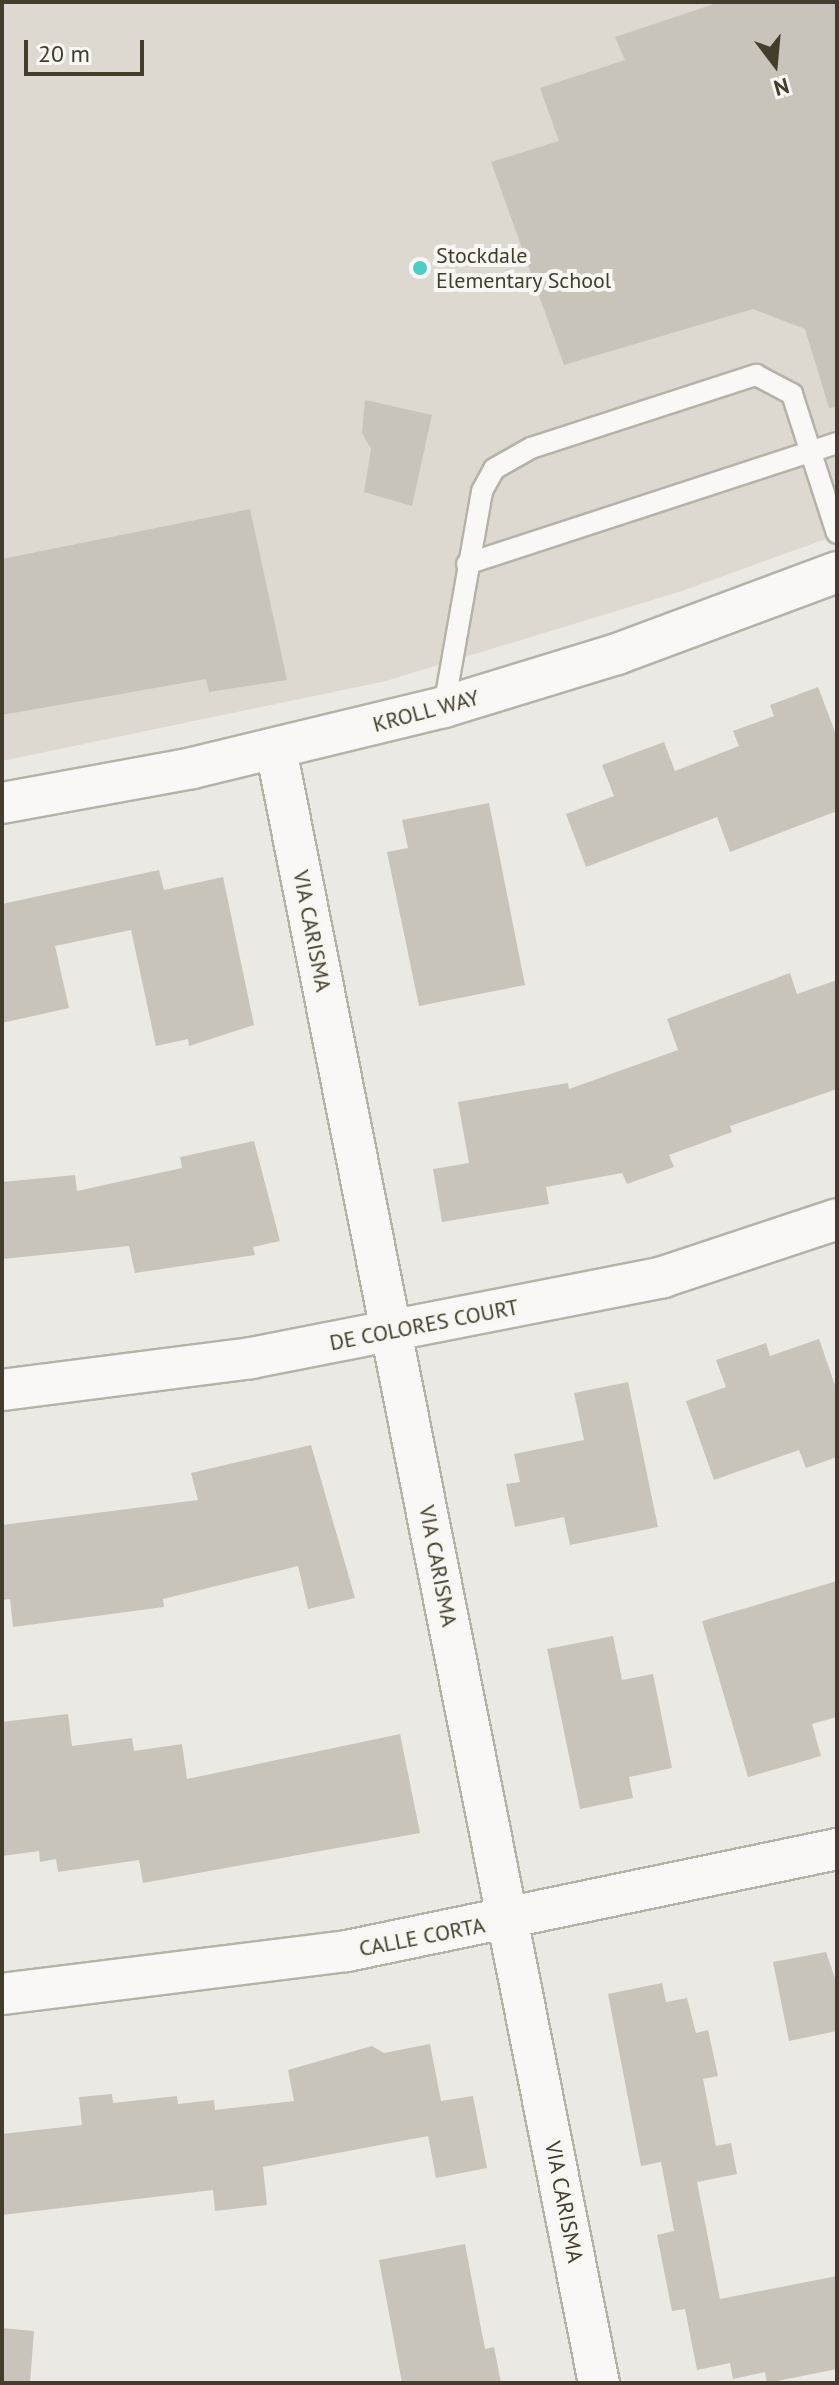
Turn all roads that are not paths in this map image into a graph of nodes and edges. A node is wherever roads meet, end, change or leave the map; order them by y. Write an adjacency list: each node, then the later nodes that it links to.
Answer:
1 (837, 443): 2 (lane)
2 (811, 453): 3 (lane); 4 (lane); 4 (lane)
3 (837, 533)
4 (467, 564): 6 (lane)
5 (837, 572): 6 (street, KROLL WAY)
6 (444, 707): 7 (street, KROLL WAY)
7 (276, 749): 8 (street, KROLL WAY); 10 (street, VIA CARISMA)
8 (2, 803)
9 (837, 1219): 10 (street, DE COLORES COURT)
10 (392, 1332): 11 (street, DE COLORES COURT); 13 (street, VIA CARISMA)
11 (2, 1390)
12 (837, 1849): 13 (street, CALLE CORTA)
13 (508, 1920): 14 (street, CALLE CORTA); 15 (street, VIA CARISMA)
14 (2, 1994)
15 (599, 2383)

